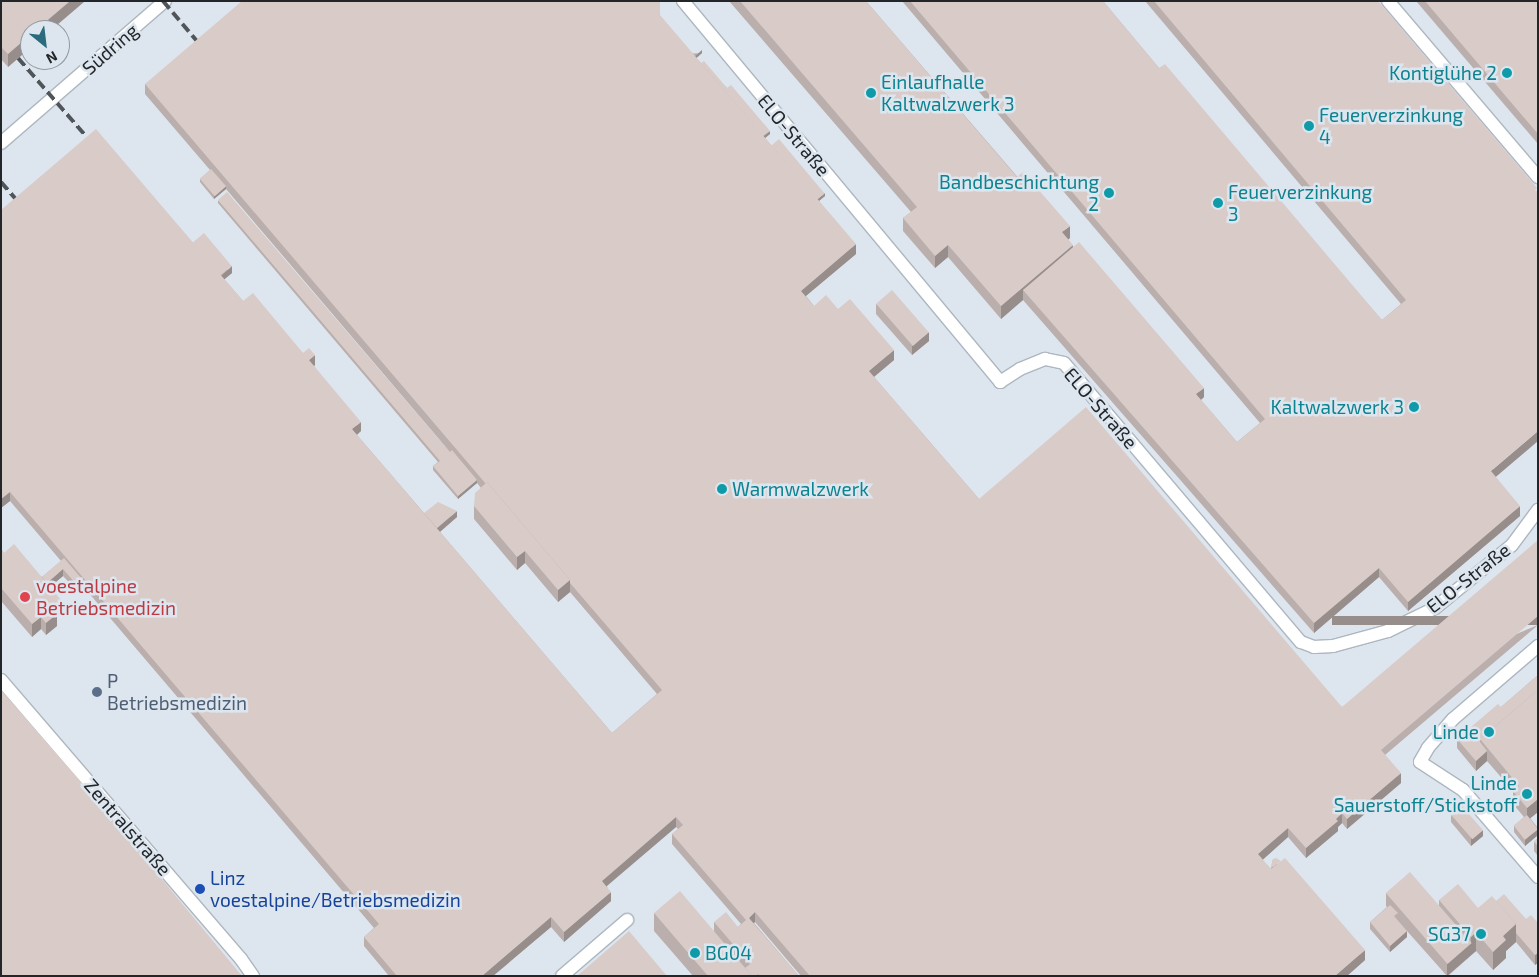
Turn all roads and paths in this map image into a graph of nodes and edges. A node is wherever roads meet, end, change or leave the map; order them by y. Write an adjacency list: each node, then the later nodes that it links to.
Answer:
1 (165, 1): 4 (street, Südring)
2 (683, 1): 6 (street, ELO-Straße)
3 (1388, 1): 5 (street)
4 (4, 135)
5 (1538, 177)
6 (1538, 510)
7 (1538, 646): 9 (street)
8 (1, 680): 11 (street, Zentralstraße)
9 (1538, 877)
10 (627, 920): 12 (street)
11 (253, 976)
12 (562, 976)

